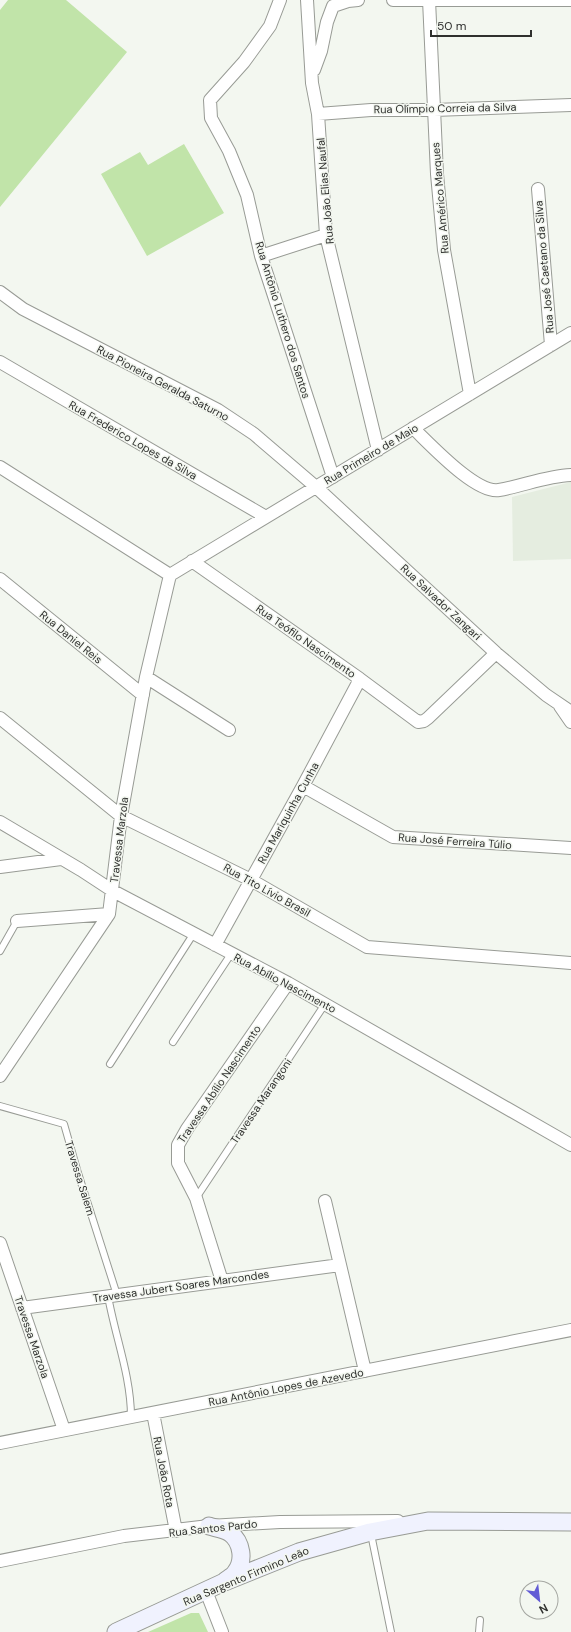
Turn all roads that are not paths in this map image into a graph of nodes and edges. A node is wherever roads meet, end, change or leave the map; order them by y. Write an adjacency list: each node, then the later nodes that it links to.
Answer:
1 (280, 0): 13 (street, Rua Antônio Luthero dos Santos)
2 (307, 0): 7 (street, Rua João Elias Naufal)
3 (358, 0): 7 (street)
4 (393, 0): 5 (street)
5 (429, 0): 6 (street); 9 (street, Rua Américo Marques)
6 (571, 0)
7 (312, 83): 10 (street, Rua João Elias Naufal)
8 (571, 104): 9 (street, Rua Olímpio Correia da Silva)
9 (434, 110): 10 (street, Rua Olímpio Correia da Silva); 18 (street, Rua Américo Marques)
10 (318, 114): 12 (street, Rua João Elias Naufal)
11 (538, 189): 16 (street, Rua José Caetano da Silva)
12 (326, 235): 13 (street); 20 (street, Rua João Elias Naufal)
13 (261, 256): 23 (street, Rua Antônio Luthero dos Santos)
14 (0, 292): 24 (street, Rua Pioneira Geralda Saturno)
15 (571, 333): 16 (street, Rua Primeiro de Maio)
16 (551, 345): 18 (street, Rua Primeiro de Maio)
17 (0, 362): 25 (street, Rua Frederico Lopes da Silva)
18 (470, 394): 19 (street, Rua Primeiro de Maio)
19 (412, 428): 20 (street, Rua Primeiro de Maio); 22 (street)
20 (378, 450): 23 (street, Rua Primeiro de Maio)
21 (0, 467): 27 (street)
22 (571, 475)
23 (333, 477): 24 (street, Rua Primeiro de Maio)
24 (316, 487): 25 (street, Rua Primeiro de Maio); 29 (street, Rua Salvador Zangari)
25 (266, 517): 26 (street, Rua Primeiro de Maio)
26 (192, 561): 27 (street, Rua Primeiro de Maio); 31 (street, Rua Teófilo Nascimento)
27 (170, 575): 30 (street, Travessa Marzola)
28 (0, 578): 32 (street, Rua Daniel Reis)
29 (496, 653): 31 (street, Rua Teófilo Nascimento); 33 (street, Rua Salvador Zangari)
30 (146, 677): 32 (street, Travessa Marzola); 37 (street)
31 (360, 679): 38 (street, Rua Mariquinha Cunha)
32 (143, 695): 39 (street, Travessa Marzola)
33 (558, 704): 34 (street, Rua Salvador Zangari); 36 (street)
34 (571, 712)
35 (0, 718): 39 (street, Rua Tito Lívio Brasil)
36 (571, 722)
37 (229, 730)
38 (303, 786): 41 (street, Rua José Ferreira Túlio); 44 (street, Rua Mariquinha Cunha)
39 (121, 816): 44 (street, Rua Tito Lívio Brasil); 45 (street, Travessa Marzola)
40 (0, 822): 42 (street, Rua Abílio Nascimento)
41 (571, 848)
42 (61, 859): 43 (street); 45 (street, Rua Abílio Nascimento)
43 (0, 868)
44 (251, 880): 49 (street, Rua Mariquinha Cunha); 52 (street, Rua Tito Lívio Brasil)
45 (113, 892): 46 (street, Travessa Marzola); 48 (street, Rua Abílio Nascimento)
46 (109, 914): 47 (street); 57 (street, Travessa Marzola)
47 (17, 921): 50 (lane)
48 (194, 933): 49 (street, Rua Abílio Nascimento); 56 (lane)
49 (215, 945): 51 (street, Rua Abílio Nascimento)
50 (0, 951)
51 (231, 954): 53 (street, Rua Abílio Nascimento); 55 (lane)
52 (571, 963)
53 (288, 983): 54 (street, Rua Abílio Nascimento); 60 (street, Travessa Abílio Nascimento)
54 (325, 1004): 59 (street, Rua Abílio Nascimento); 60 (lane, Travessa Marangoni)
55 (173, 1042)
56 (110, 1064)
57 (0, 1076)
58 (0, 1106): 65 (lane, Travessa Salem)
59 (571, 1145)
60 (196, 1198): 64 (street, Travessa Abílio Nascimento)
61 (325, 1201): 63 (street)
62 (0, 1243): 66 (street, Travessa Marzola)
63 (340, 1265): 64 (street, Travessa Jubert Soares Marcondes); 68 (street)
64 (222, 1281): 65 (street, Travessa Jubert Soares Marcondes)
65 (112, 1296): 66 (street, Travessa Jubert Soares Marcondes); 70 (lane)
66 (22, 1308): 71 (street, Travessa Marzola)
67 (571, 1330): 68 (street, Rua Antônio Lopes de Azevedo)
68 (365, 1371): 69 (street, Rua Antônio Lopes de Azevedo)
69 (153, 1413): 70 (street, Rua Antônio Lopes de Azevedo); 76 (street, Rua João Rota)
70 (131, 1417): 71 (street, Rua Antônio Lopes de Azevedo)
71 (64, 1430): 72 (street, Rua Antônio Lopes de Azevedo)
72 (0, 1443)
73 (428, 1521): 74 (street, Rua Sargento Firmino Leão); 75 (street, Rua Santos Pardo); 77 (street, Rua Sargento Firmino Leão)
74 (571, 1522)
75 (209, 1526): 76 (street, Rua Santos Pardo); 79 (street)
76 (176, 1531): 78 (street, Rua Santos Pardo)
77 (370, 1532): 79 (street, Rua Sargento Firmino Leão); 84 (lane)
78 (0, 1561)
79 (222, 1583): 80 (street, Rua Sargento Firmino Leão)
80 (206, 1592): 82 (street, Rua Sargento Firmino Leão); 83 (street)
81 (480, 1620): 85 (lane)
82 (116, 1632)
83 (222, 1632)
84 (391, 1632)
85 (479, 1632)

